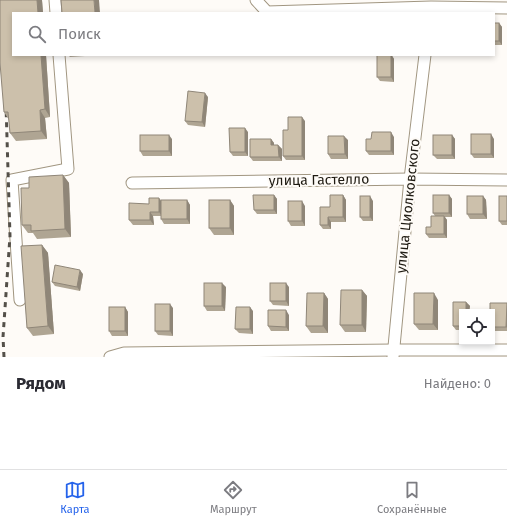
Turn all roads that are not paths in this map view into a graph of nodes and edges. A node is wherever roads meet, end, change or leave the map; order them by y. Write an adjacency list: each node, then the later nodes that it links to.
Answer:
1 (55, 0): 5 (street)
2 (256, 0): 3 (street)
3 (431, 7): 4 (street)
4 (507, 8)
5 (56, 12)
6 (59, 56): 11 (street)
7 (425, 56): 8 (street, улица Циолковского)
8 (410, 179): 9 (street, улица Гастелло); 10 (street, улица Гастелло); 13 (street, улица Циолковского)
9 (507, 180)
10 (132, 183)
11 (20, 300)
12 (507, 350): 13 (street)
13 (394, 353): 14 (street)
14 (110, 357)

